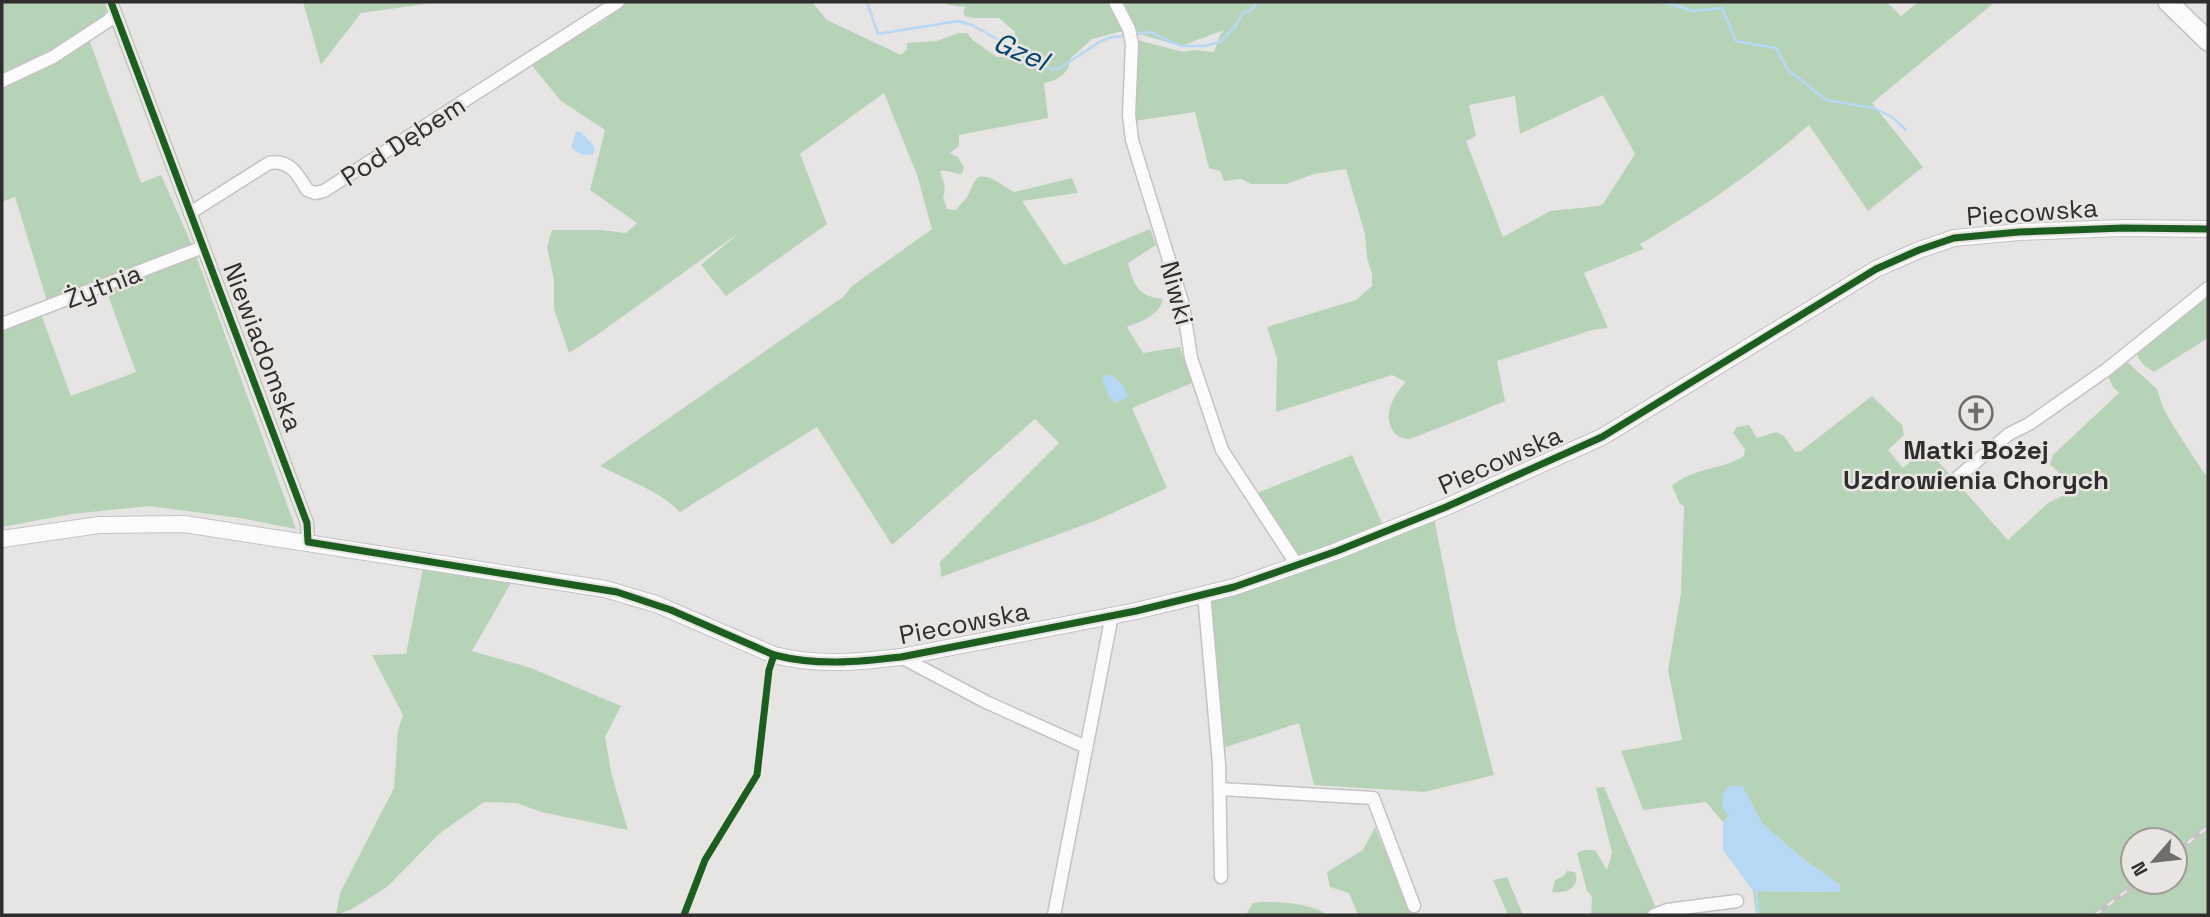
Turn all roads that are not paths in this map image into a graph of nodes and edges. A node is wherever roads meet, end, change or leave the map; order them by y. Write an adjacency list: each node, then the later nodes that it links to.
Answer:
1 (618, 2): 7 (street, Pod Dębem)
2 (1115, 2): 15 (street, Niwki)
3 (2168, 2): 5 (main road)
4 (113, 8): 6 (street); 7 (street, Niewiadomska)
5 (2208, 41)
6 (2, 81)
7 (190, 213): 9 (street, Niewiadomska)
8 (2208, 229): 15 (street, Piecowska)
9 (203, 247): 11 (street, Żytnia); 14 (street, Niewiadomska)
10 (2208, 288): 12 (street)
11 (2, 324)
12 (1958, 477)
13 (2, 538): 14 (street, Piecowska)
14 (309, 542): 18 (street, Piecowska)
15 (1297, 565): 16 (street, Piecowska)
16 (1204, 594): 17 (street, Piecowska); 20 (street)
17 (1112, 615): 18 (street, Piecowska); 19 (street)
18 (901, 657): 19 (street)
19 (1086, 747): 24 (street)
20 (1220, 789): 21 (street); 23 (street)
21 (1221, 877)
22 (1737, 901): 25 (street)
23 (1414, 906)
24 (1054, 915)
25 (1654, 915)

